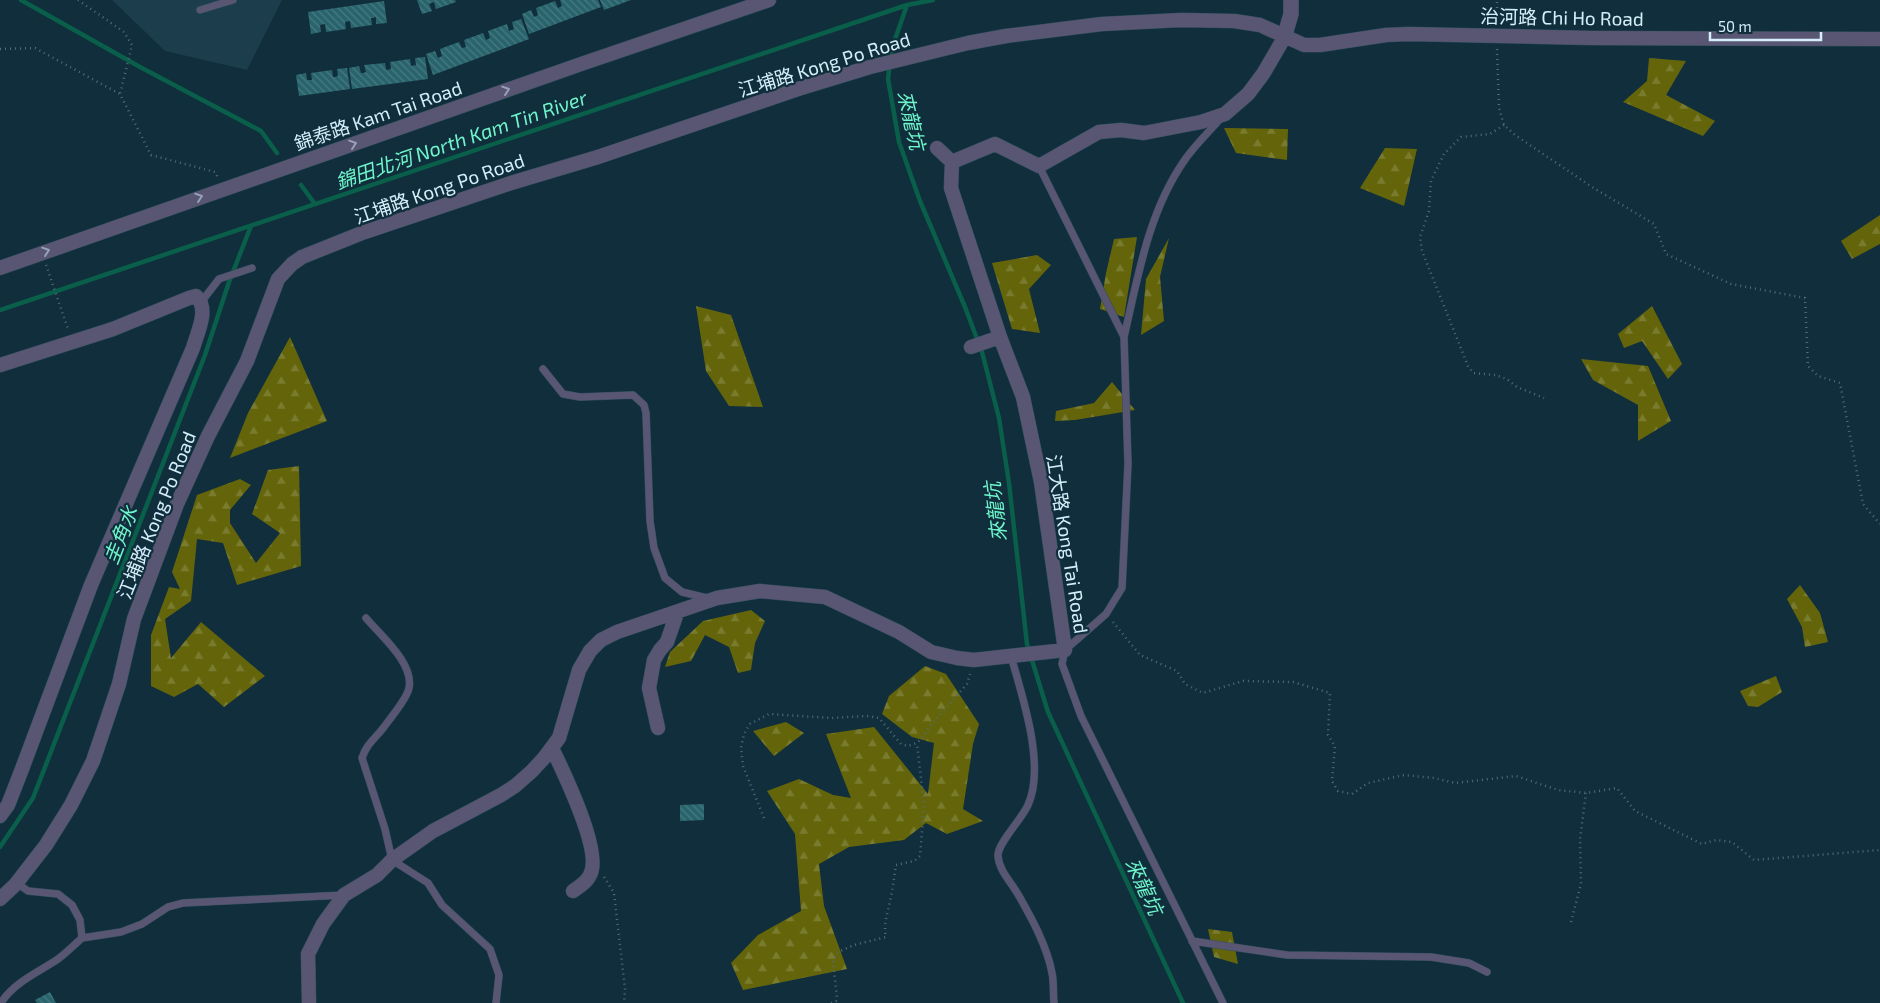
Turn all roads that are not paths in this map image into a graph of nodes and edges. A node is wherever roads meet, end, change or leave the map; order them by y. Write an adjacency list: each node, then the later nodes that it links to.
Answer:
1 (233, 0): 4 (lane)
2 (769, 0): 11 (street, 錦泰路 Kam Tai Road, one-way to 2)
3 (1291, 7): 5 (street)
4 (200, 10)
5 (1284, 38): 6 (street, 治河路 Chi Ho Road); 7 (street); 28 (street, 江埔路 Kong Po Road)
6 (1880, 39)
7 (1225, 114): 10 (street); 15 (lane)
8 (937, 148): 9 (street)
9 (952, 162): 10 (street); 14 (street, 江大路 Kong Tai Road)
10 (1039, 166): 15 (lane)
11 (0, 268)
12 (252, 268): 13 (lane)
13 (195, 299): 17 (street); 26 (street)
14 (1000, 337): 16 (street); 22 (street, 江大路 Kong Tai Road)
15 (1124, 337): 22 (lane)
16 (970, 347)
17 (0, 365)
18 (543, 369): 19 (lane)
19 (717, 598): 20 (street, 江大路 Kong Tai Road); 23 (street, 江大路 Kong Tai Road)
20 (676, 613): 24 (street); 25 (street, 江大路 Kong Tai Road)
21 (366, 618): 27 (lane)
22 (1065, 650): 23 (street, 江大路 Kong Tai Road); 33 (lane)
23 (1016, 656): 38 (lane)
24 (658, 728)
25 (552, 748): 27 (street, 江大路 Kong Tai Road); 29 (street)
26 (0, 816)
27 (392, 860): 31 (street, 江大路 Kong Tai Road); 37 (lane)
28 (17, 883): 30 (street, 江埔路 Kong Po Road); 32 (lane)
29 (573, 891)
30 (2, 895)
31 (344, 896): 32 (lane); 36 (street, 江大路 Kong Tai Road)
32 (82, 938): 35 (lane)
33 (1192, 941): 34 (lane); 39 (lane)
34 (1487, 972)
35 (1, 1003)
36 (309, 1003)
37 (496, 1003)
38 (1054, 1003)
39 (1223, 1003)

